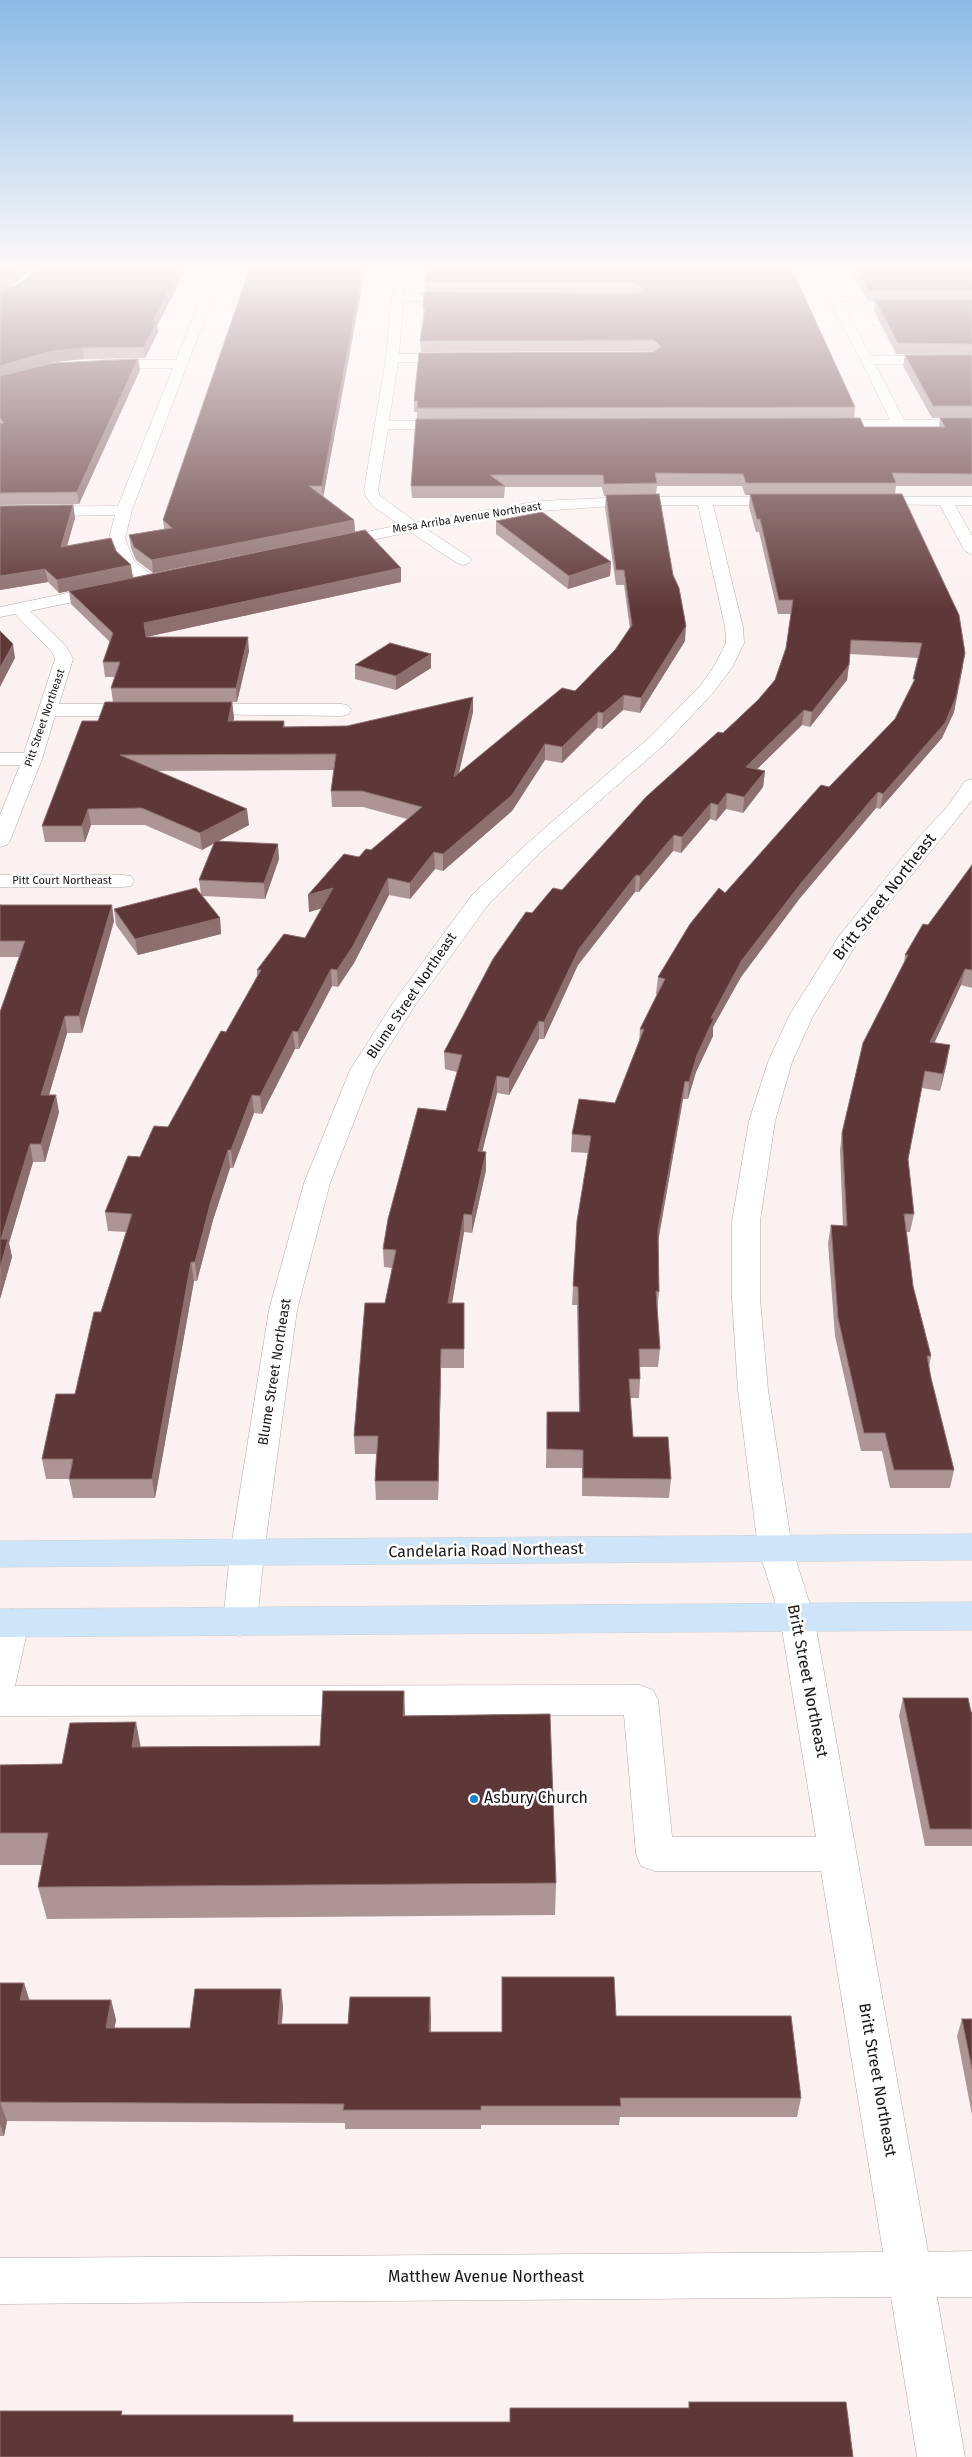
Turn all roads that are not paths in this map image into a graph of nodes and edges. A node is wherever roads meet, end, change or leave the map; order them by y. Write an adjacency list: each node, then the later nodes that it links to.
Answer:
1 (175, 380): 14 (street)
2 (388, 380): 4 (street)
3 (877, 380): 7 (street)
4 (381, 424): 5 (street); 16 (street)
5 (467, 424)
6 (810, 424): 7 (street)
7 (899, 424): 8 (street)
8 (972, 424)
9 (704, 501): 10 (street, Mesa Arriba Avenue Northeast); 16 (street, Mesa Arriba Avenue Northeast); 36 (street, Blume Street Northeast)
10 (800, 501)
11 (849, 501): 12 (street)
12 (945, 501): 13 (street); 18 (street)
13 (972, 501)
14 (124, 510): 15 (street); 21 (street)
15 (0, 512)
16 (411, 527): 17 (street, Mesa Arriba Avenue Northeast); 19 (street)
17 (315, 547)
18 (972, 550)
19 (463, 560)
20 (169, 577): 21 (street)
21 (150, 581): 22 (street)
22 (18, 608): 23 (street); 24 (street, Pitt Street Northeast)
23 (0, 612)
24 (48, 710): 25 (street); 29 (street, Pitt Street Northeast)
25 (158, 710)
26 (178, 710): 27 (street)
27 (342, 710)
28 (0, 759): 29 (street)
29 (32, 759): 31 (street, Pitt Street Northeast)
30 (972, 785): 35 (street, Britt Street Northeast)
31 (0, 841)
32 (0, 881): 33 (street, Pitt Court Northeast)
33 (123, 881)
34 (972, 1547): 35 (main road, Candelaria Road Northeast)
35 (775, 1548): 36 (main road, Candelaria Road Northeast); 39 (street, Britt Street Northeast)
36 (247, 1553): 37 (main road, Candelaria Road Northeast); 40 (street, Blume Street Northeast)
37 (0, 1554)
38 (972, 1616): 39 (main road)
39 (797, 1617): 40 (main road); 44 (street, Britt Street Northeast)
40 (240, 1622): 41 (main road)
41 (6, 1623): 42 (street)
42 (0, 1681)
43 (0, 1700): 44 (street)
44 (838, 1854): 46 (street, Britt Street Northeast)
45 (972, 2274): 46 (street, Matthew Avenue Northeast)
46 (910, 2275): 47 (street, Matthew Avenue Northeast); 48 (street, Britt Street Northeast)
47 (0, 2281)
48 (940, 2457)

